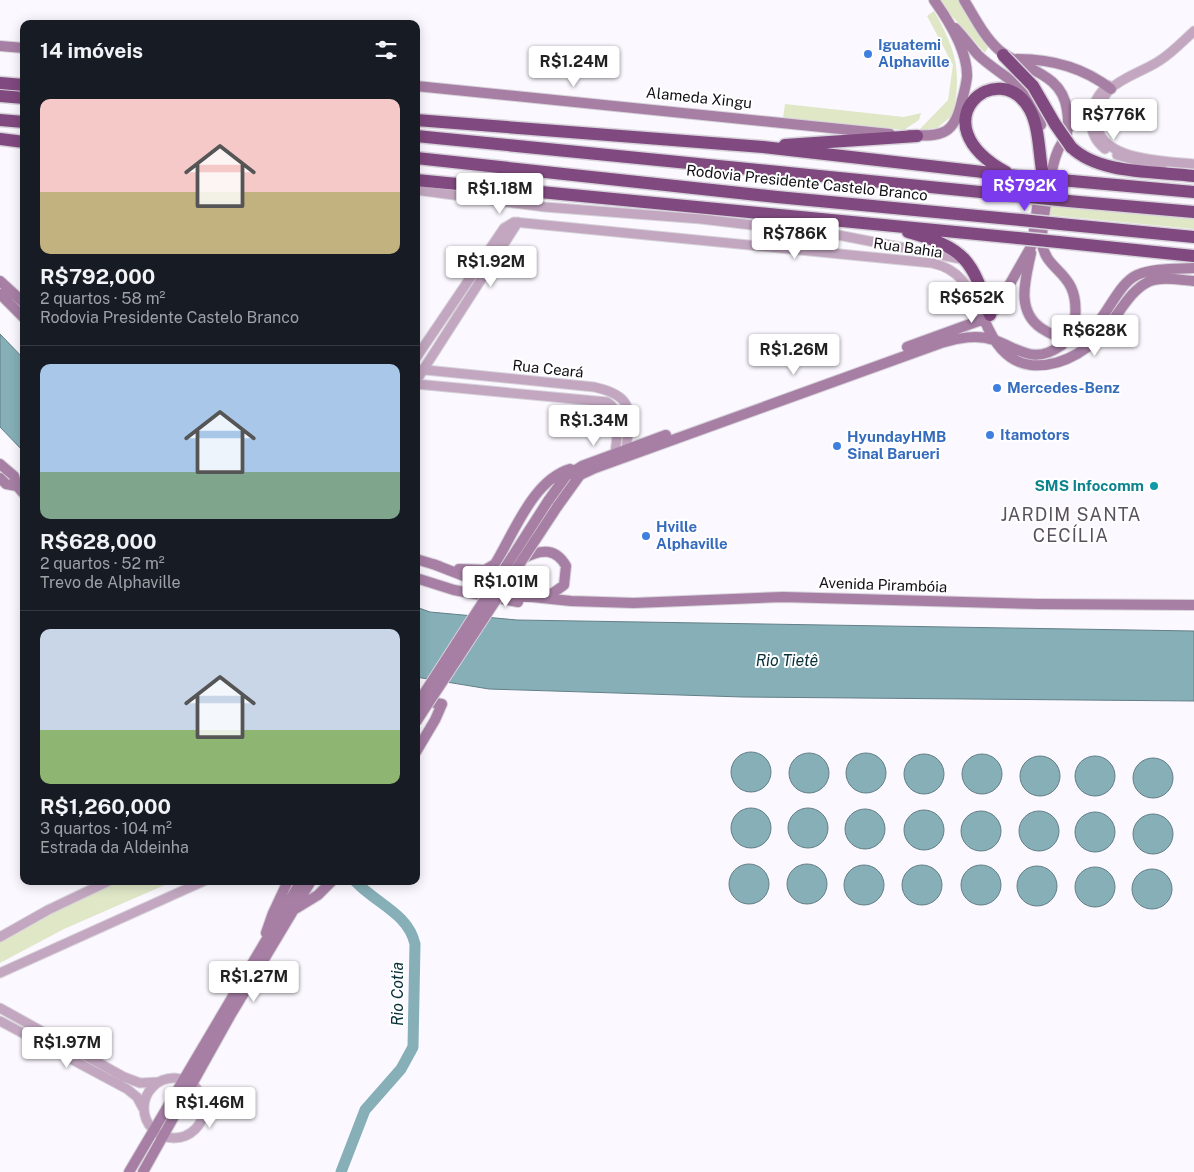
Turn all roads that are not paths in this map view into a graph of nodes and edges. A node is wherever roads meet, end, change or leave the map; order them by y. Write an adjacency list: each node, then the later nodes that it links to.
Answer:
1 (934, 0): 3 (main road)
2 (964, 0): 7 (main road)
3 (949, 23): 18 (main road, Alameda Xingu); 24 (main road)
4 (1194, 31): 11 (street)
5 (0, 46): 6 (main road)
6 (20, 48)
7 (1006, 55): 11 (main road); 26 (highway, bridge); 48 (main road)
8 (0, 83): 9 (highway)
9 (20, 85)
10 (420, 86): 18 (main road, Alameda Xingu)
11 (1109, 87): 23 (street); 26 (street)
12 (0, 96): 13 (highway)
13 (20, 98)
14 (0, 120): 16 (highway)
15 (420, 120): 21 (highway, Rodovia Presidente Castelo Branco)
16 (20, 122)
17 (420, 136): 31 (highway, Rodovia Presidente Castelo Branco, bridge)
18 (917, 136): 21 (highway)
19 (0, 139): 20 (highway)
20 (20, 142)
21 (763, 147): 25 (highway, Rodovia Presidente Castelo Branco)
22 (420, 158): 37 (highway, Rodovia Presidente Castelo Branco, bridge)
23 (1194, 164)
24 (1042, 170): 25 (highway); 38 (main road)
25 (1014, 176): 29 (highway, Rodovia Presidente Castelo Branco, bridge)
26 (1191, 176)
27 (420, 180): 33 (highway)
28 (420, 190): 30 (street)
29 (1194, 192)
30 (588, 211): 35 (street); 40 (street)
31 (1194, 212)
32 (518, 222): 34 (street, Rua Bahia); 35 (street, Rua Bahia); 36 (street)
33 (874, 222): 39 (highway, bridge); 40 (highway)
34 (504, 228): 36 (street); 50 (street, Rua Bahia)
35 (591, 229): 47 (street, Rua Bahia)
36 (512, 233): 53 (street)
37 (1194, 237)
38 (1032, 245): 41 (main road); 47 (main road)
39 (1194, 256)
40 (967, 262): 47 (highway)
41 (1194, 268)
42 (0, 281): 45 (main road)
43 (1194, 281): 52 (main road)
44 (0, 294): 46 (main road)
45 (20, 299)
46 (20, 314)
47 (987, 317): 49 (main road); 52 (main road)
48 (1076, 319)
49 (968, 326): 51 (main road); 60 (main road)
50 (431, 337): 53 (street); 55 (street, Rua Bahia)
51 (966, 337): 52 (main road); 60 (main road)
52 (994, 340): 54 (main road)
53 (441, 342): 56 (street)
54 (1062, 345)
55 (420, 352)
56 (420, 369): 57 (street, Rua Ceará)
57 (529, 380): 59 (street); 60 (street, Rua Ceará)
58 (420, 382): 59 (street, Rua Ceará)
59 (527, 394): 61 (street, Rua Ceará)
60 (627, 452): 61 (main road)
61 (615, 456): 63 (main road); 66 (main road)
62 (0, 464): 65 (main road)
63 (582, 466): 66 (main road); 69 (main road)
64 (0, 478): 65 (main road)
65 (20, 490)
66 (552, 504): 67 (main road, bridge); 75 (main road, bridge)
67 (524, 558): 72 (main road); 77 (main road, bridge)
68 (420, 561): 69 (main road)
69 (433, 564): 70 (main road)
70 (470, 577): 71 (main road); 72 (main road)
71 (421, 580): 73 (main road)
72 (532, 598): 73 (main road)
73 (571, 602): 74 (main road, Avenida Pirambóia)
74 (1194, 605)
75 (420, 700)
76 (420, 701): 78 (main road)
77 (420, 716)
78 (420, 745)
79 (100, 885): 86 (street)
80 (195, 885): 88 (street)
81 (286, 885): 87 (main road)
82 (299, 885): 87 (main road)
83 (309, 885): 85 (main road)
84 (328, 885): 85 (main road)
85 (294, 909): 93 (main road)
86 (0, 937)
87 (263, 944): 91 (main road)
88 (0, 973)
89 (0, 1008): 92 (street)
90 (0, 1021): 94 (street)
91 (183, 1079): 92 (street); 93 (street); 95 (main road)
92 (158, 1082): 94 (street)
93 (193, 1085): 96 (main road); 96 (street)
94 (143, 1108): 95 (street)
95 (153, 1130): 96 (street); 97 (main road)
96 (163, 1136): 98 (main road)
97 (129, 1172)
98 (143, 1172)

